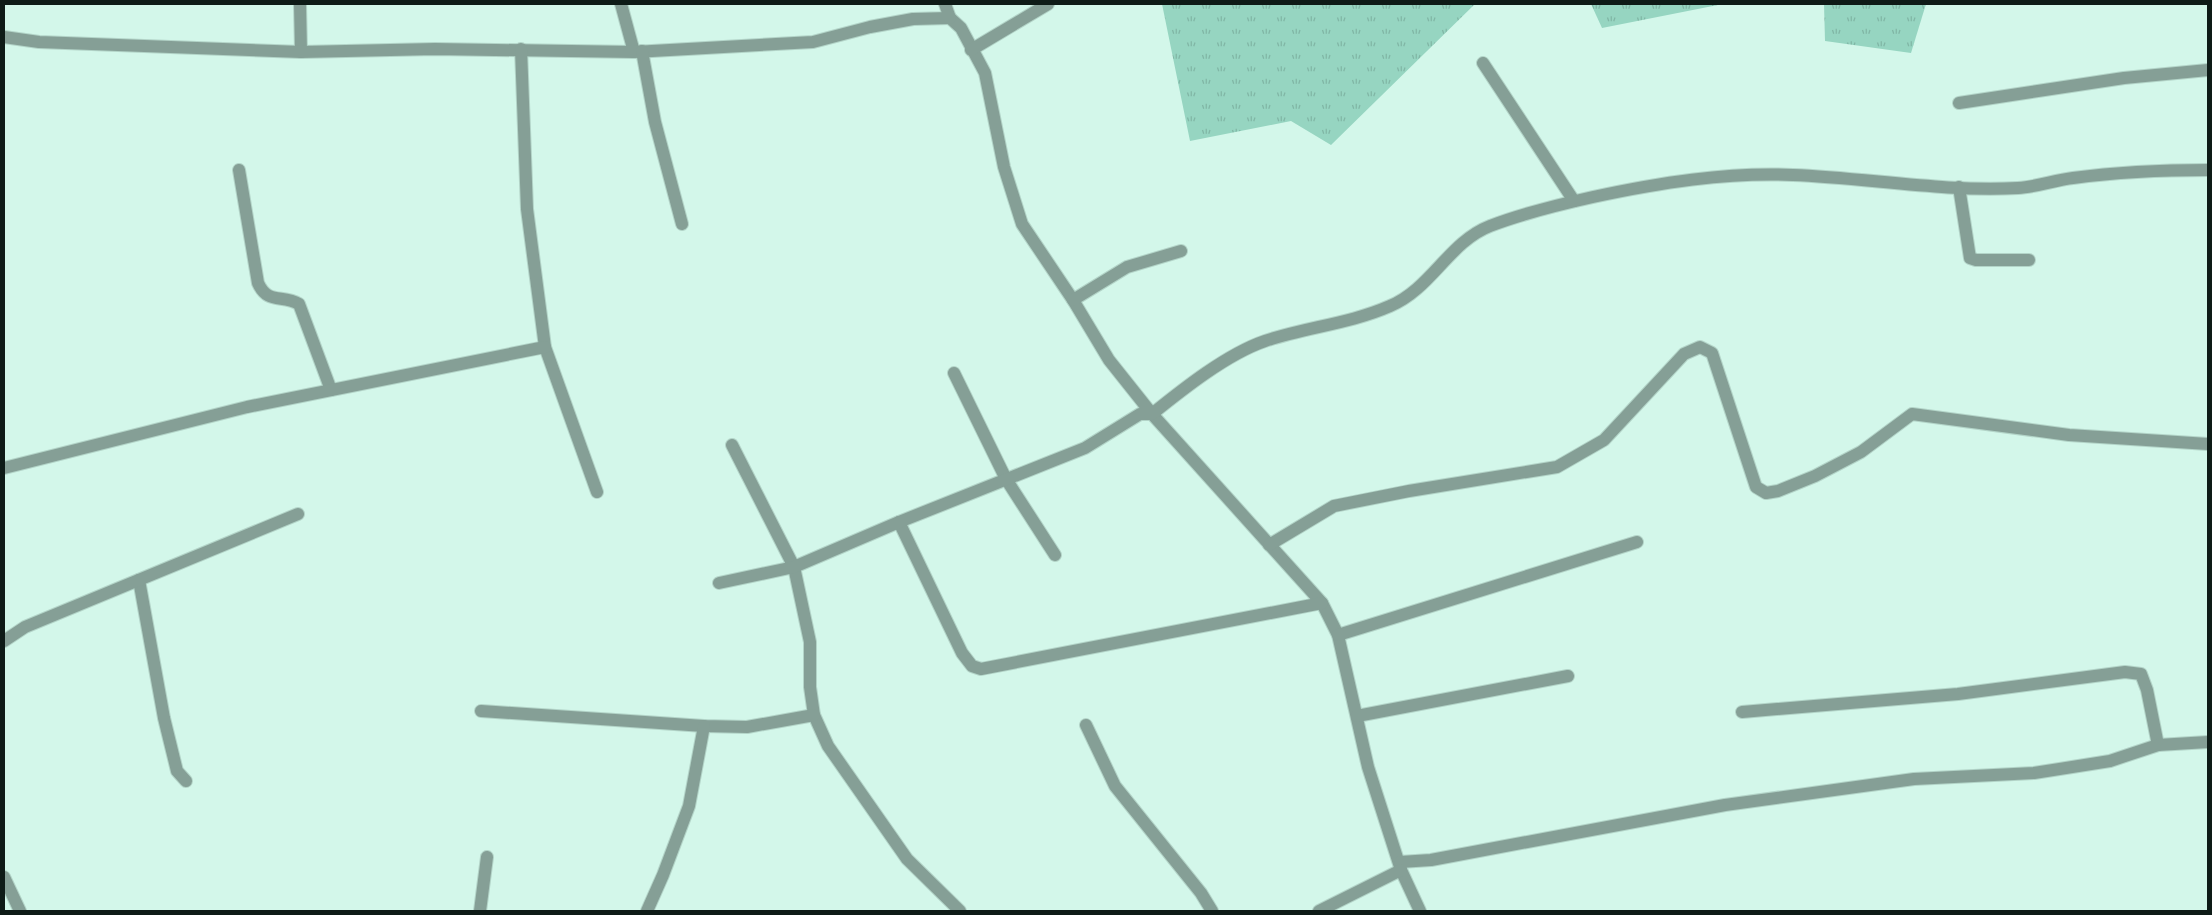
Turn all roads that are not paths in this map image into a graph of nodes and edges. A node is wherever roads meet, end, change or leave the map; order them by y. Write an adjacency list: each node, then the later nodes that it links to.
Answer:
1 (300, 4): 10 (street)
2 (621, 4): 9 (street)
3 (945, 4): 5 (street)
4 (1048, 4): 8 (street)
5 (950, 18): 8 (street); 9 (street)
6 (4, 36): 10 (street)
7 (521, 49): 9 (street); 10 (street); 22 (street)
8 (971, 50): 21 (street)
9 (638, 51): 18 (street)
10 (300, 52)
11 (1483, 64): 17 (street)
12 (2208, 70): 13 (street)
13 (1959, 103)
14 (239, 170): 24 (street)
15 (2208, 170): 16 (street)
16 (1959, 186): 17 (street); 20 (street)
17 (1574, 201): 25 (street)
18 (682, 224)
19 (1180, 251): 21 (street)
20 (2029, 260)
21 (1073, 300): 25 (street)
22 (545, 347): 24 (street); 30 (street)
23 (954, 373): 29 (street)
24 (331, 390): 28 (street)
25 (1152, 414): 29 (street); 34 (street)
26 (2208, 444): 34 (street)
27 (732, 445): 36 (street)
28 (4, 468)
29 (1006, 479): 32 (street); 35 (street)
30 (597, 492)
31 (298, 514): 37 (street)
32 (899, 522): 36 (street); 39 (street)
33 (1637, 542): 40 (street)
34 (1269, 545): 39 (street)
35 (1055, 555)
36 (794, 567): 38 (street); 45 (street)
37 (139, 580): 41 (street); 51 (street)
38 (719, 583)
39 (1322, 603): 40 (street)
40 (1338, 635): 46 (street)
41 (4, 641)
42 (1568, 676): 46 (street)
43 (481, 711): 47 (street)
44 (1742, 712): 50 (street)
45 (814, 715): 47 (street); 58 (street)
46 (1357, 716): 53 (street)
47 (704, 726): 57 (street)
48 (1086, 726): 59 (street)
49 (2208, 742): 50 (street)
50 (2158, 745): 53 (street)
51 (186, 781)
52 (487, 857): 56 (street)
53 (1401, 866): 60 (street); 61 (street)
54 (4, 877): 55 (street)
55 (20, 911)
56 (480, 911)
57 (647, 911)
58 (960, 911)
59 (1212, 911)
60 (1319, 911)
61 (1420, 911)

